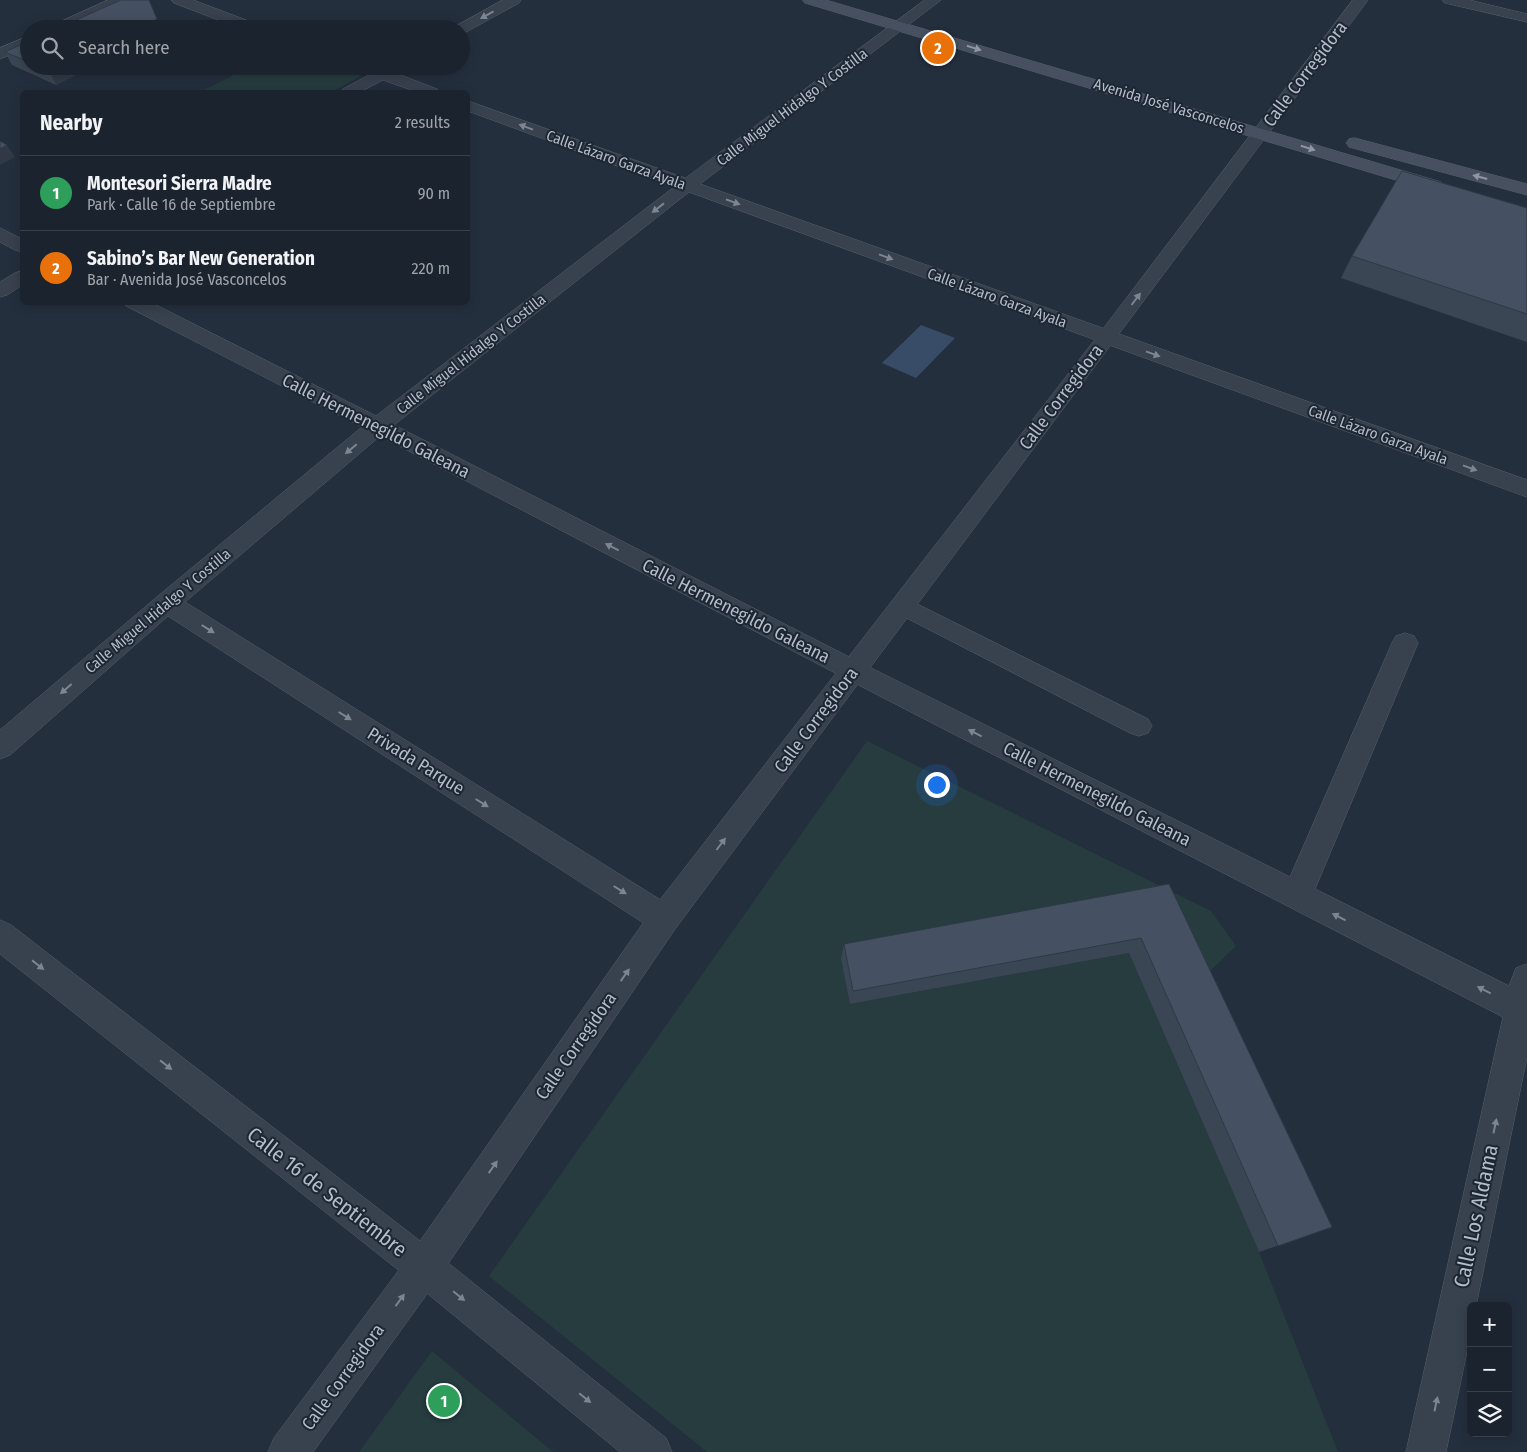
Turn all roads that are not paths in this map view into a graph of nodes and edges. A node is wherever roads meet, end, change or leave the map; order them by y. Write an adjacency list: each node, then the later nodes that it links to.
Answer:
1 (120, 0): 10 (street)
2 (179, 0): 11 (street)
3 (514, 0): 13 (street, one-way to 13)
4 (810, 0): 12 (main road, Avenida José Vasconcelos)
5 (851, 0): 12 (main road, Avenida José Vasconcelos)
6 (934, 0): 12 (street, Calle Miguel Hidalgo Y Costilla)
7 (1361, 0): 24 (street, Calle Corregidora)
8 (1450, 0): 9 (street)
9 (1527, 18)
10 (76, 20)
11 (233, 20)
12 (907, 22): 16 (main road, Avenida José Vasconcelos); 24 (main road, Avenida José Vasconcelos, one-way to 24); 26 (street, Calle Miguel Hidalgo Y Costilla)
13 (470, 25)
14 (20, 45): 15 (street)
15 (0, 54)
16 (1110, 73)
17 (380, 75): 19 (street)
18 (385, 75): 20 (street)
19 (354, 90)
20 (426, 90)
21 (470, 107): 26 (street, Calle Lázaro Garza Ayala, one-way to 21)
22 (1252, 113): 24 (main road, Avenida José Vasconcelos)
23 (1288, 124): 24 (main road, Avenida José Vasconcelos)
24 (1266, 126): 28 (main road, Avenida José Vasconcelos, one-way to 28); 34 (street, Calle Corregidora, one-way to 24)
25 (1340, 139): 27 (main road, one-way to 25)
26 (687, 185): 34 (street, Calle Lázaro Garza Ayala, one-way to 34); 35 (street, Calle Miguel Hidalgo Y Costilla, one-way to 35)
27 (1527, 190)
28 (1452, 191)
29 (0, 234): 30 (street)
30 (20, 245)
31 (20, 278): 32 (street)
32 (0, 290)
33 (139, 305): 35 (street, Calle Hermenegildo Galeana)
34 (1107, 338): 36 (street, Calle Lázaro Garza Ayala, one-way to 36); 38 (street, Calle Corregidora)
35 (378, 426): 37 (street, Calle Miguel Hidalgo Y Costilla, one-way to 37); 40 (street, Calle Hermenegildo Galeana, one-way to 35)
36 (1527, 488)
37 (167, 603): 42 (street, Calle Miguel Hidalgo Y Costilla, one-way to 42); 44 (street, Privada Parque, one-way to 44)
38 (903, 606): 40 (street, Calle Corregidora); 41 (lane)
39 (1405, 644): 43 (street)
40 (854, 671): 43 (street, Calle Hermenegildo Galeana, one-way to 40); 44 (street, Calle Corregidora, one-way to 40)
41 (1139, 726)
42 (0, 747)
43 (1298, 896): 46 (street, Calle Hermenegildo Galeana, one-way to 43)
44 (664, 919): 47 (street, Calle Corregidora, one-way to 44)
45 (0, 935): 47 (street, Calle 16 de Septiembre, one-way to 47)
46 (1525, 1000): 50 (street, Calle Los Aldama, one-way to 46)
47 (424, 1267): 48 (street, Calle Corregidora, one-way to 47); 49 (street, Calle 16 de Septiembre, one-way to 49)
48 (288, 1452)
49 (652, 1452)
50 (1426, 1452)

